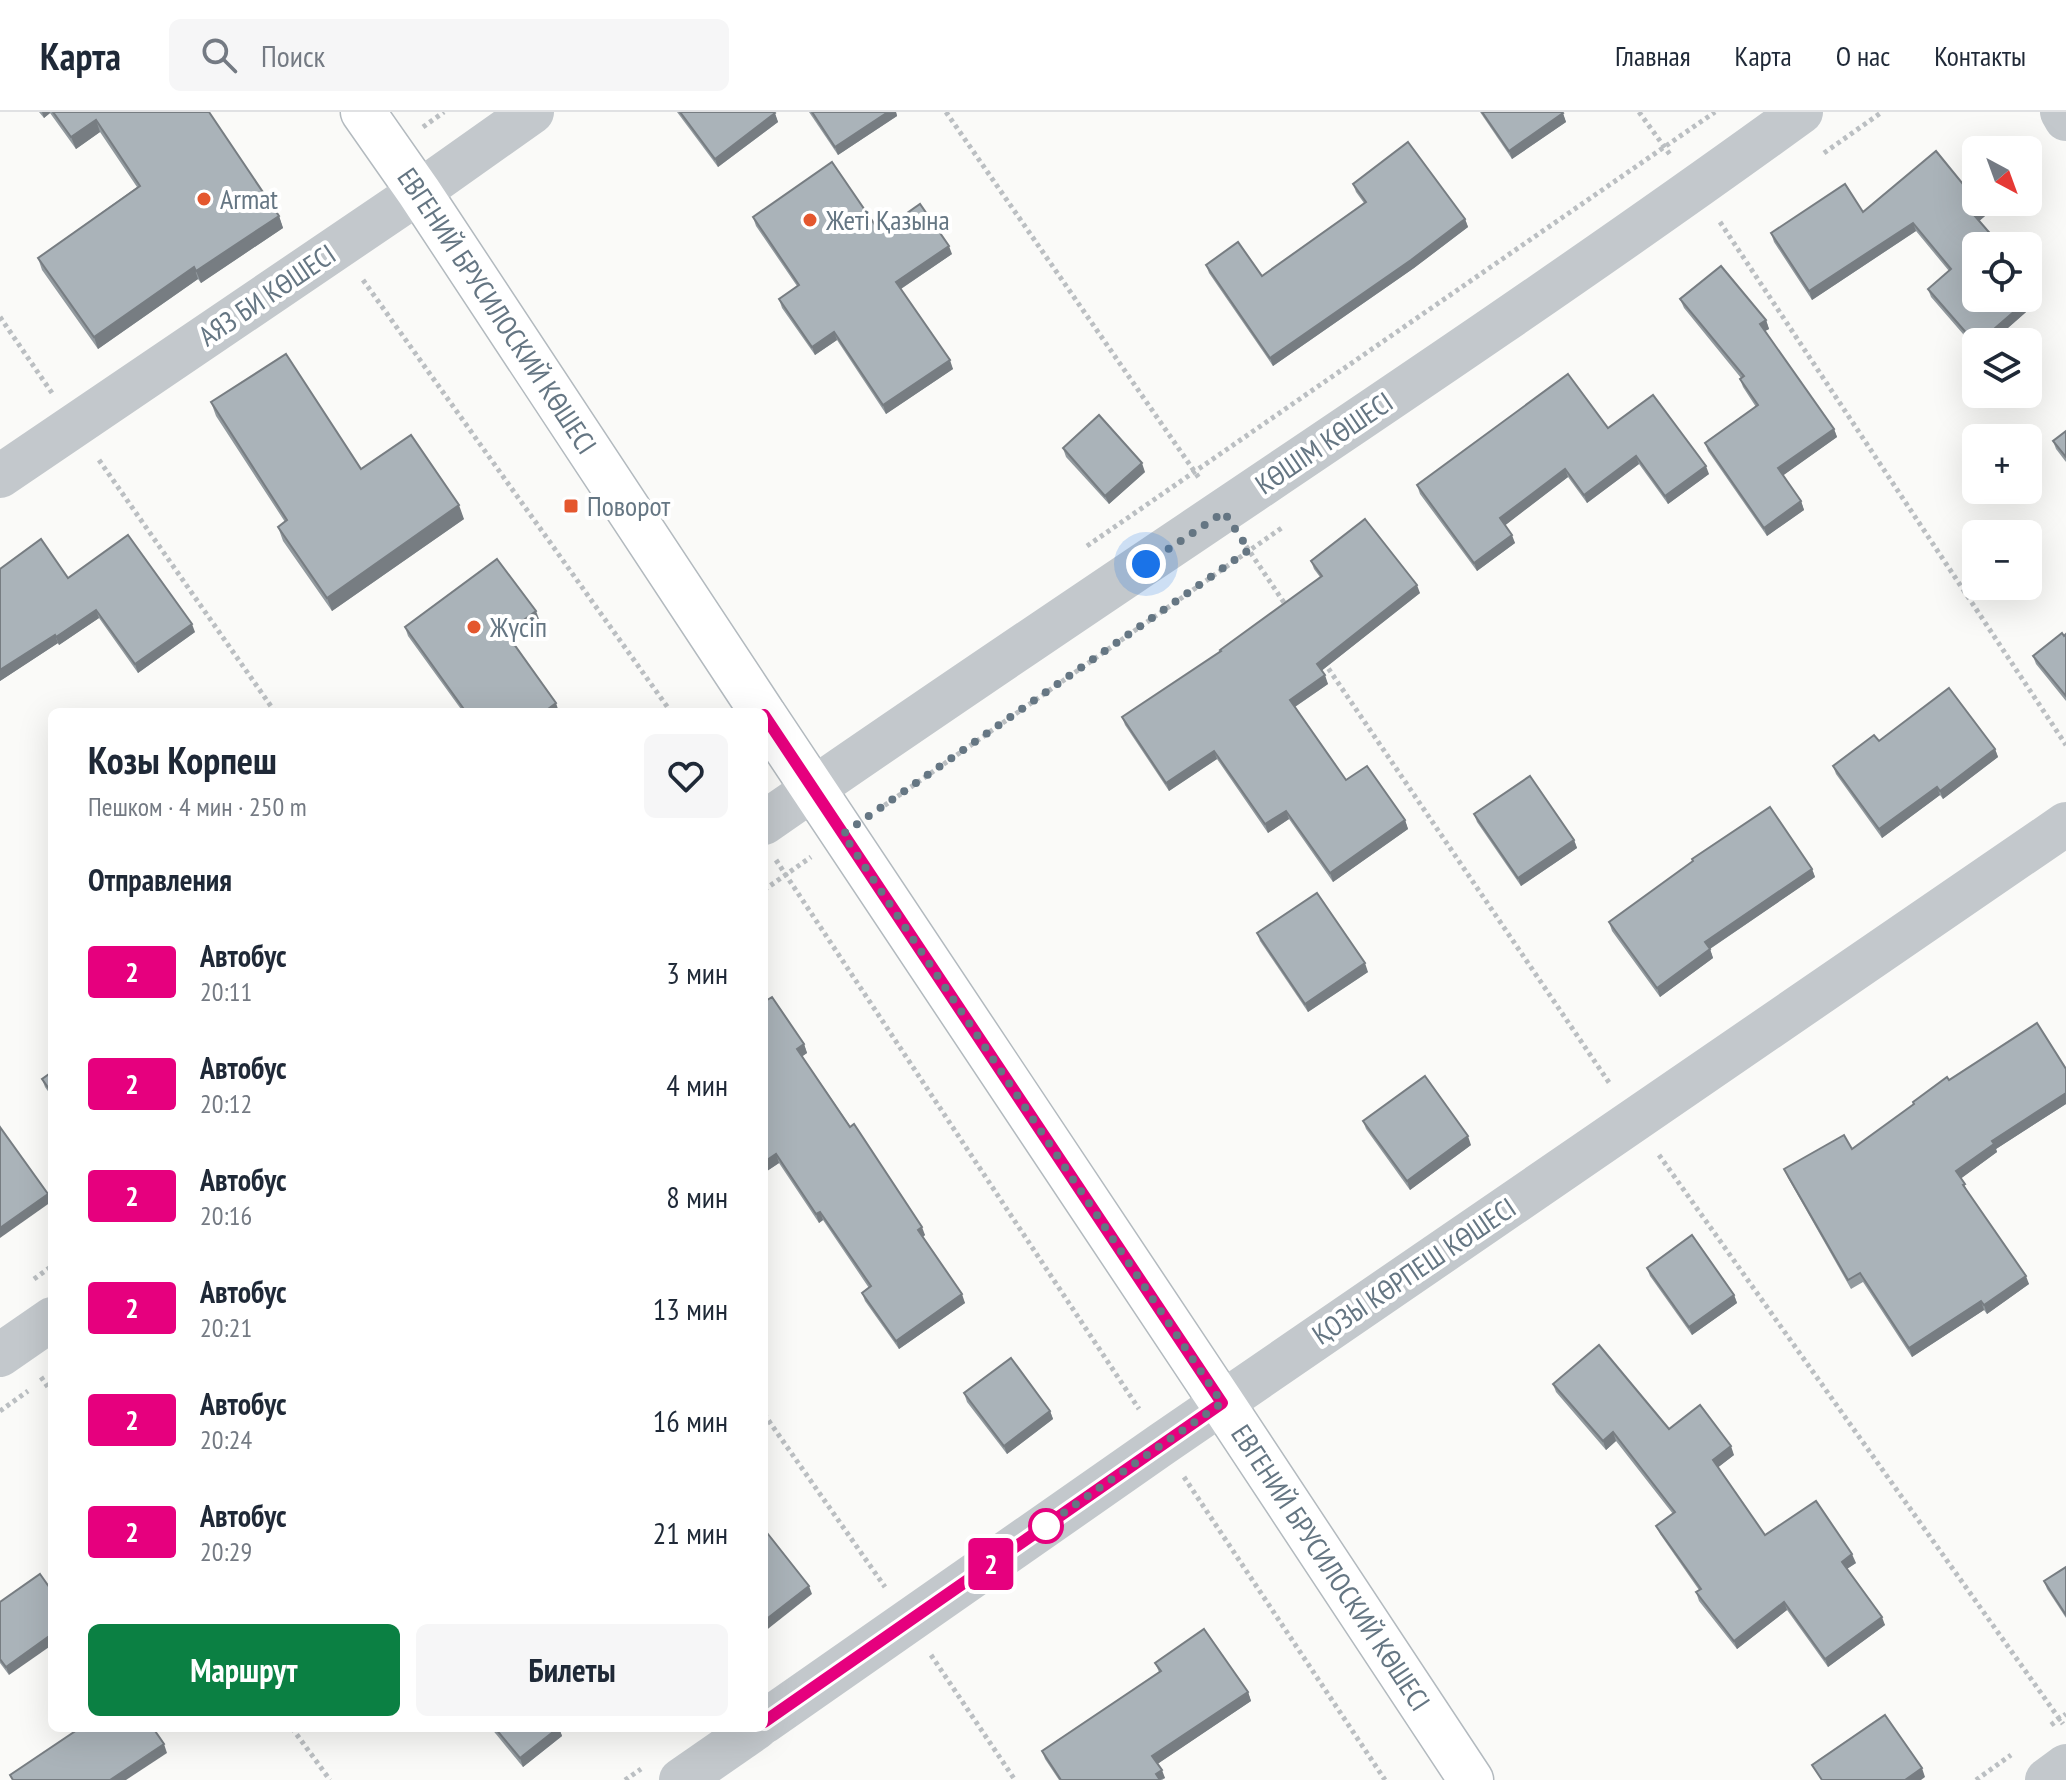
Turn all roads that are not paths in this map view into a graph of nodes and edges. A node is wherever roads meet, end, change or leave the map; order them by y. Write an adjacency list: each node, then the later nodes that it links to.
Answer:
1 (363, 112): 6 (main road, ЕВГЕНИЙ БРУСИЛОСКИЙ КӨШЕСІ)
2 (532, 112): 6 (street, АЯЗ БИ КӨШЕСІ)
3 (1801, 112): 10 (street, КӨШІМ КӨШЕСІ)
4 (2062, 112): 5 (street)
5 (2066, 119)
6 (419, 192): 7 (street, АЯЗ БИ КӨШЕСІ); 8 (main road, ЕВГЕНИЙ БРУСИЛОСКИЙ КӨШЕСІ)
7 (0, 476)
8 (759, 708)
9 (768, 722): 10 (main road, ЕВГЕНИЙ БРУСИЛОСКИЙ КӨШЕСІ)
10 (813, 789): 12 (street, КӨШІМ КӨШЕСІ); 15 (main road, ЕВГЕНИЙ БРУСИЛОСКИЙ КӨШЕСІ)
11 (2066, 824): 15 (street, ҚОЗЫ КӨРПЕШ КӨШЕСІ)
12 (768, 838)
13 (48, 1322): 14 (street)
14 (0, 1355)
15 (1222, 1403): 16 (street, ҚОЗЫ КӨРПЕШ КӨШЕСІ); 20 (main road, ЕВГЕНИЙ БРУСИЛОСКИЙ КӨШЕСІ)
16 (768, 1719)
17 (750, 1732): 19 (street)
18 (2066, 1766): 21 (street)
19 (681, 1780)
20 (1471, 1780)
21 (2047, 1780)

